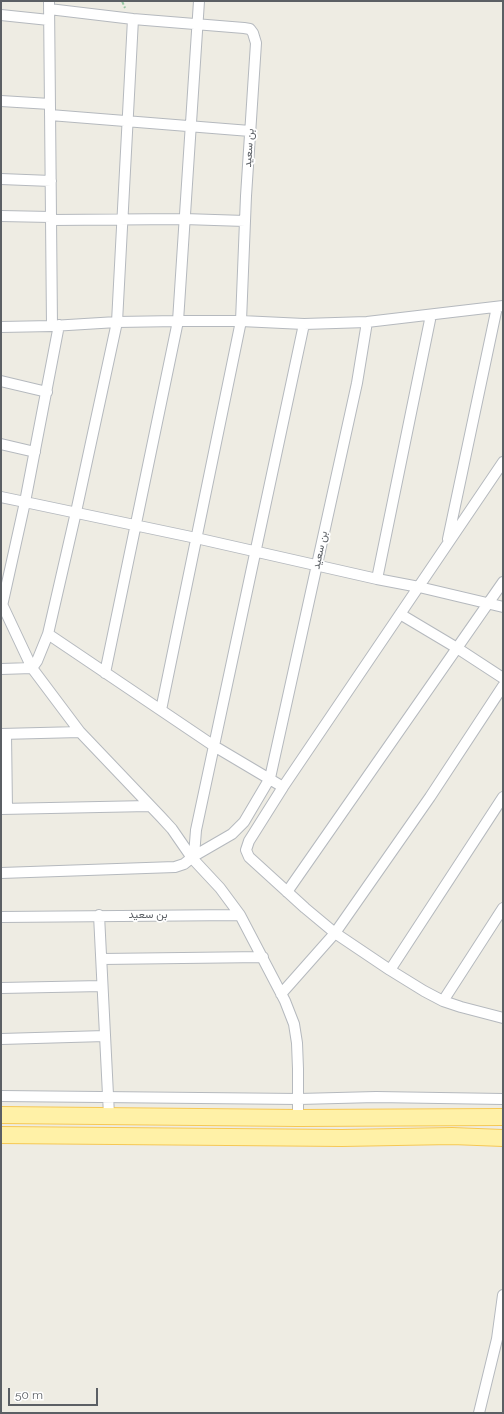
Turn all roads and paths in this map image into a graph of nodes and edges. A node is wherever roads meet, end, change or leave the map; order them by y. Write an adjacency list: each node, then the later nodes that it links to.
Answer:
1 (199, 1): 5 (street)
2 (49, 10): 3 (street, بن سعيد); 4 (street, بن سعيد); 7 (street)
3 (1, 15)
4 (132, 19): 5 (street, بن سعيد); 8 (street)
5 (197, 23): 9 (street); 10 (street, بن سعيد)
6 (1, 101): 7 (street)
7 (50, 110): 8 (street); 12 (street)
8 (128, 120): 9 (street); 16 (street)
9 (190, 126): 10 (street); 15 (street)
10 (250, 131): 17 (street, بن سعيد)
11 (1, 179): 12 (street)
12 (51, 181): 14 (street)
13 (1, 216): 14 (street)
14 (51, 218): 16 (street); 26 (street)
15 (184, 219): 16 (street); 17 (street); 21 (street)
16 (122, 220): 22 (street)
17 (245, 220): 20 (street, بن سعيد)
18 (500, 307): 19 (street); 25 (street)
19 (432, 315): 23 (street); 42 (street)
20 (241, 320): 21 (street); 24 (street); 38 (street, بن سعيد)
21 (178, 321): 22 (street); 37 (street)
22 (117, 322): 26 (street); 36 (street)
23 (367, 322): 24 (street); 41 (street, بن سعيد)
24 (304, 324): 40 (street)
25 (494, 325): 28 (street); 39 (street)
26 (56, 326): 27 (street); 30 (street)
27 (1, 327)
28 (503, 330)
29 (1, 381): 30 (street)
30 (47, 392): 32 (street)
31 (1, 444): 32 (street)
32 (35, 452): 35 (street)
33 (503, 462): 39 (street)
34 (1, 497): 35 (street)
35 (25, 502): 36 (street); 45 (street)
36 (76, 512): 37 (street); 49 (street)
37 (136, 525): 38 (street); 53 (street)
38 (196, 538): 40 (street); 56 (street, بن سعيد)
39 (447, 545): 44 (street)
40 (256, 552): 41 (street); 59 (street)
41 (317, 566): 42 (street); 60 (street, بن سعيد)
42 (377, 579): 44 (street)
43 (503, 582): 46 (street)
44 (419, 587): 46 (street); 48 (street)
45 (1, 604): 51 (street)
46 (488, 604): 47 (street); 50 (street)
47 (503, 607)
48 (400, 614): 50 (street); 61 (street)
49 (48, 634): 51 (street); 53 (street)
50 (457, 648): 54 (street); 67 (street)
51 (32, 668): 52 (street); 57 (street)
52 (1, 669)
53 (106, 673): 56 (street)
54 (503, 678)
55 (503, 686): 72 (street)
56 (161, 710): 59 (street)
57 (80, 732): 58 (street); 63 (street)
58 (3, 734): 64 (street)
59 (214, 746): 60 (street); 65 (street)
60 (270, 778): 61 (street); 65 (street, بن سعيد)
61 (283, 787): 67 (street)
62 (503, 797): 75 (street)
63 (149, 806): 64 (street); 65 (street)
64 (4, 809)
65 (193, 857): 66 (street, بن سعيد); 70 (street)
66 (1, 873)
67 (287, 892): 72 (street)
68 (503, 908): 79 (street)
69 (99, 915): 70 (street, بن سعيد); 71 (street, بن سعيد); 74 (street)
70 (240, 915): 73 (street)
71 (1, 917)
72 (335, 933): 75 (street); 78 (street)
73 (263, 957): 74 (street); 78 (street)
74 (102, 958): 76 (street)
75 (390, 970): 79 (street)
76 (102, 986): 77 (street); 81 (street)
77 (1, 988)
78 (281, 994): 85 (street)
79 (443, 1001): 80 (street)
80 (503, 1018)
81 (105, 1036): 82 (street); 84 (street)
82 (1, 1039)
83 (1, 1096): 84 (street)
84 (108, 1097): 85 (street); 88 (street)
85 (298, 1099): 86 (street); 90 (street)
86 (503, 1099)
87 (1, 1115): 88 (main road)
88 (109, 1116): 90 (main road)
89 (503, 1117): 90 (main road)
90 (298, 1118)
91 (1, 1135): 92 (main road)
92 (503, 1138)
93 (503, 1295): 94 (street)
94 (479, 1413)

